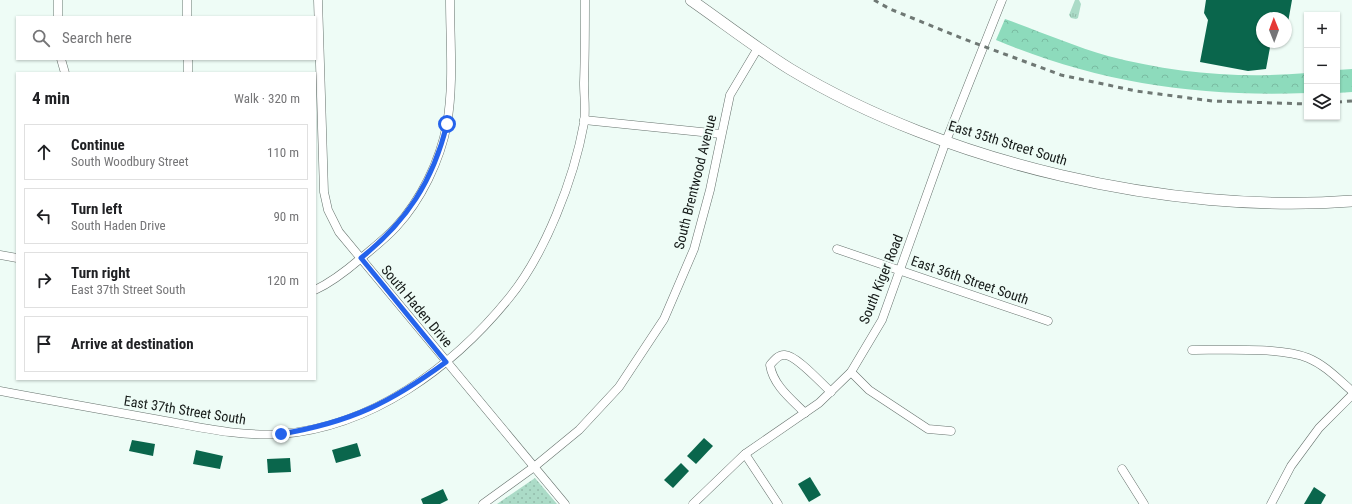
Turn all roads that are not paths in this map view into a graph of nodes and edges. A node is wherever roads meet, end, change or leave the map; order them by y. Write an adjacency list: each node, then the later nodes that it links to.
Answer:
1 (58, 0): 8 (street)
2 (187, 0): 9 (street)
3 (318, 0): 18 (street, South Haden Drive)
4 (450, 0): 23 (street)
5 (585, 0): 15 (street, East 37th Street South)
6 (691, 0): 10 (main road, East 35th Street South)
7 (1002, 0): 17 (street, South Kiger Road)
8 (58, 16)
9 (187, 16)
10 (758, 48): 16 (street, South Brentwood Avenue); 17 (main road, East 35th Street South)
11 (61, 60): 13 (street)
12 (188, 60): 14 (street)
13 (65, 72)
14 (188, 72)
15 (584, 120): 16 (street); 28 (street, East 37th Street South)
16 (721, 134): 37 (street, South Brentwood Avenue)
17 (946, 141): 19 (main road, East 35th Street South); 24 (street, South Kiger Road)
18 (319, 161): 23 (street, South Haden Drive)
19 (1352, 201)
20 (837, 249): 24 (street, East 36th Street South)
21 (0, 255): 22 (street)
22 (16, 258)
23 (361, 258): 25 (street); 28 (street, South Haden Drive)
24 (900, 270): 26 (street, East 36th Street South); 29 (street, South Kiger Road)
25 (316, 289)
26 (1048, 321)
27 (1192, 350): 31 (street)
28 (446, 362): 30 (street, East 37th Street South); 37 (street, South Haden Drive)
29 (851, 372): 32 (street, South Kiger Road); 35 (street)
30 (0, 391)
31 (1352, 391)
32 (831, 392): 34 (street, South Kiger Road); 34 (street)
33 (1352, 395): 44 (street)
34 (804, 413): 36 (street, South Kiger Road)
35 (952, 431)
36 (745, 454): 41 (street, South Kiger Road); 42 (street)
37 (534, 467): 39 (street, South Brentwood Avenue); 40 (street, South Haden Drive)
38 (1122, 468): 43 (street)
39 (483, 504)
40 (565, 504)
41 (693, 504)
42 (778, 504)
43 (1144, 504)
44 (1271, 504)

